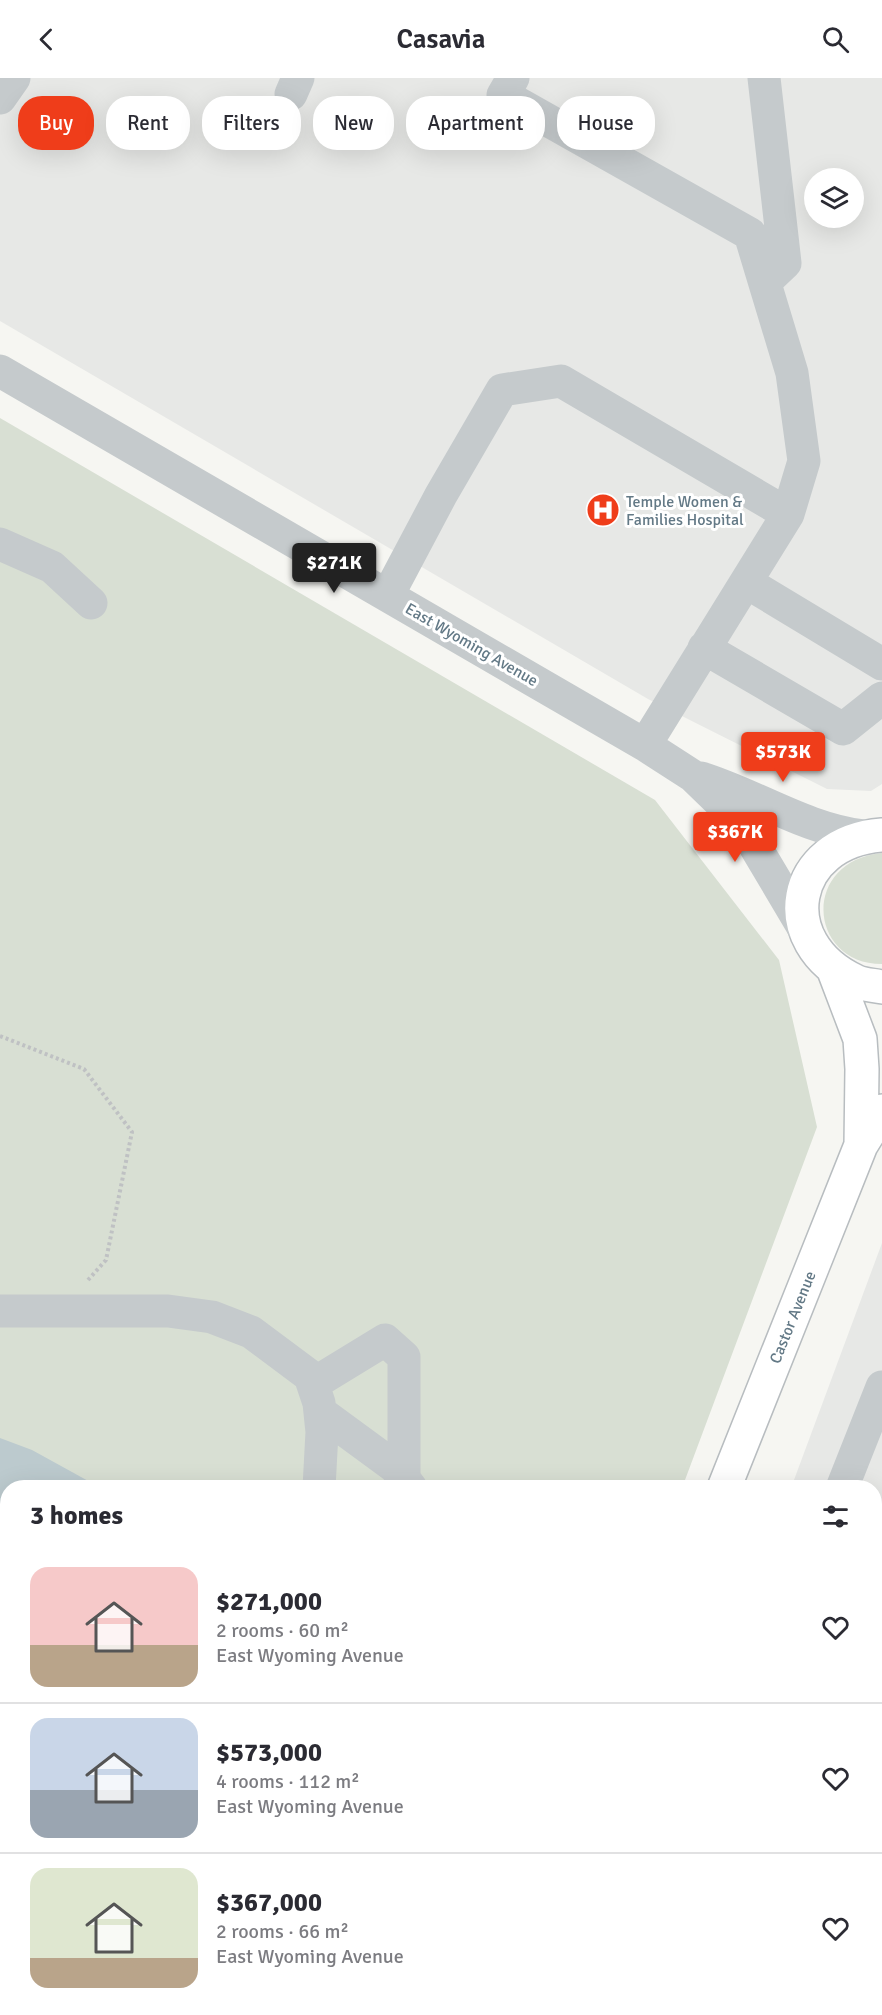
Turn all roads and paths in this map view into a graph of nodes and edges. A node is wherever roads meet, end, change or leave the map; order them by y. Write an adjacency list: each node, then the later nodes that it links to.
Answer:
1 (14, 78): 4 (street)
2 (513, 78): 5 (street)
3 (764, 78): 5 (street)
4 (0, 98)
5 (766, 280): 7 (street)
6 (0, 371): 10 (street, East Wyoming Avenue)
7 (788, 514): 9 (street); 10 (street)
8 (0, 544): 11 (street)
9 (746, 582): 12 (street); 13 (street)
10 (388, 595): 15 (street, East Wyoming Avenue)
11 (92, 603)
12 (705, 648): 14 (street); 15 (street)
13 (882, 664)
14 (882, 698)
15 (645, 745): 16 (street, East Wyoming Avenue)
16 (693, 776): 17 (street, East Wyoming Avenue); 18 (street, East Wyoming Avenue)
17 (873, 835): 18 (main road)
18 (803, 927): 19 (main road)
19 (833, 968): 20 (main road); 23 (main road, Castor Avenue)
20 (882, 987)
21 (0, 1036): 25 (path)
22 (882, 1111): 23 (main road, Castor Avenue)
23 (861, 1145): 31 (main road, Castor Avenue)
24 (0, 1311): 25 (street)
25 (60, 1311): 27 (street)
26 (882, 1387): 32 (street)
27 (316, 1398): 28 (street); 29 (street); 30 (street)
28 (319, 1480)
29 (406, 1480)
30 (408, 1480)
31 (727, 1480)
32 (845, 1480)

